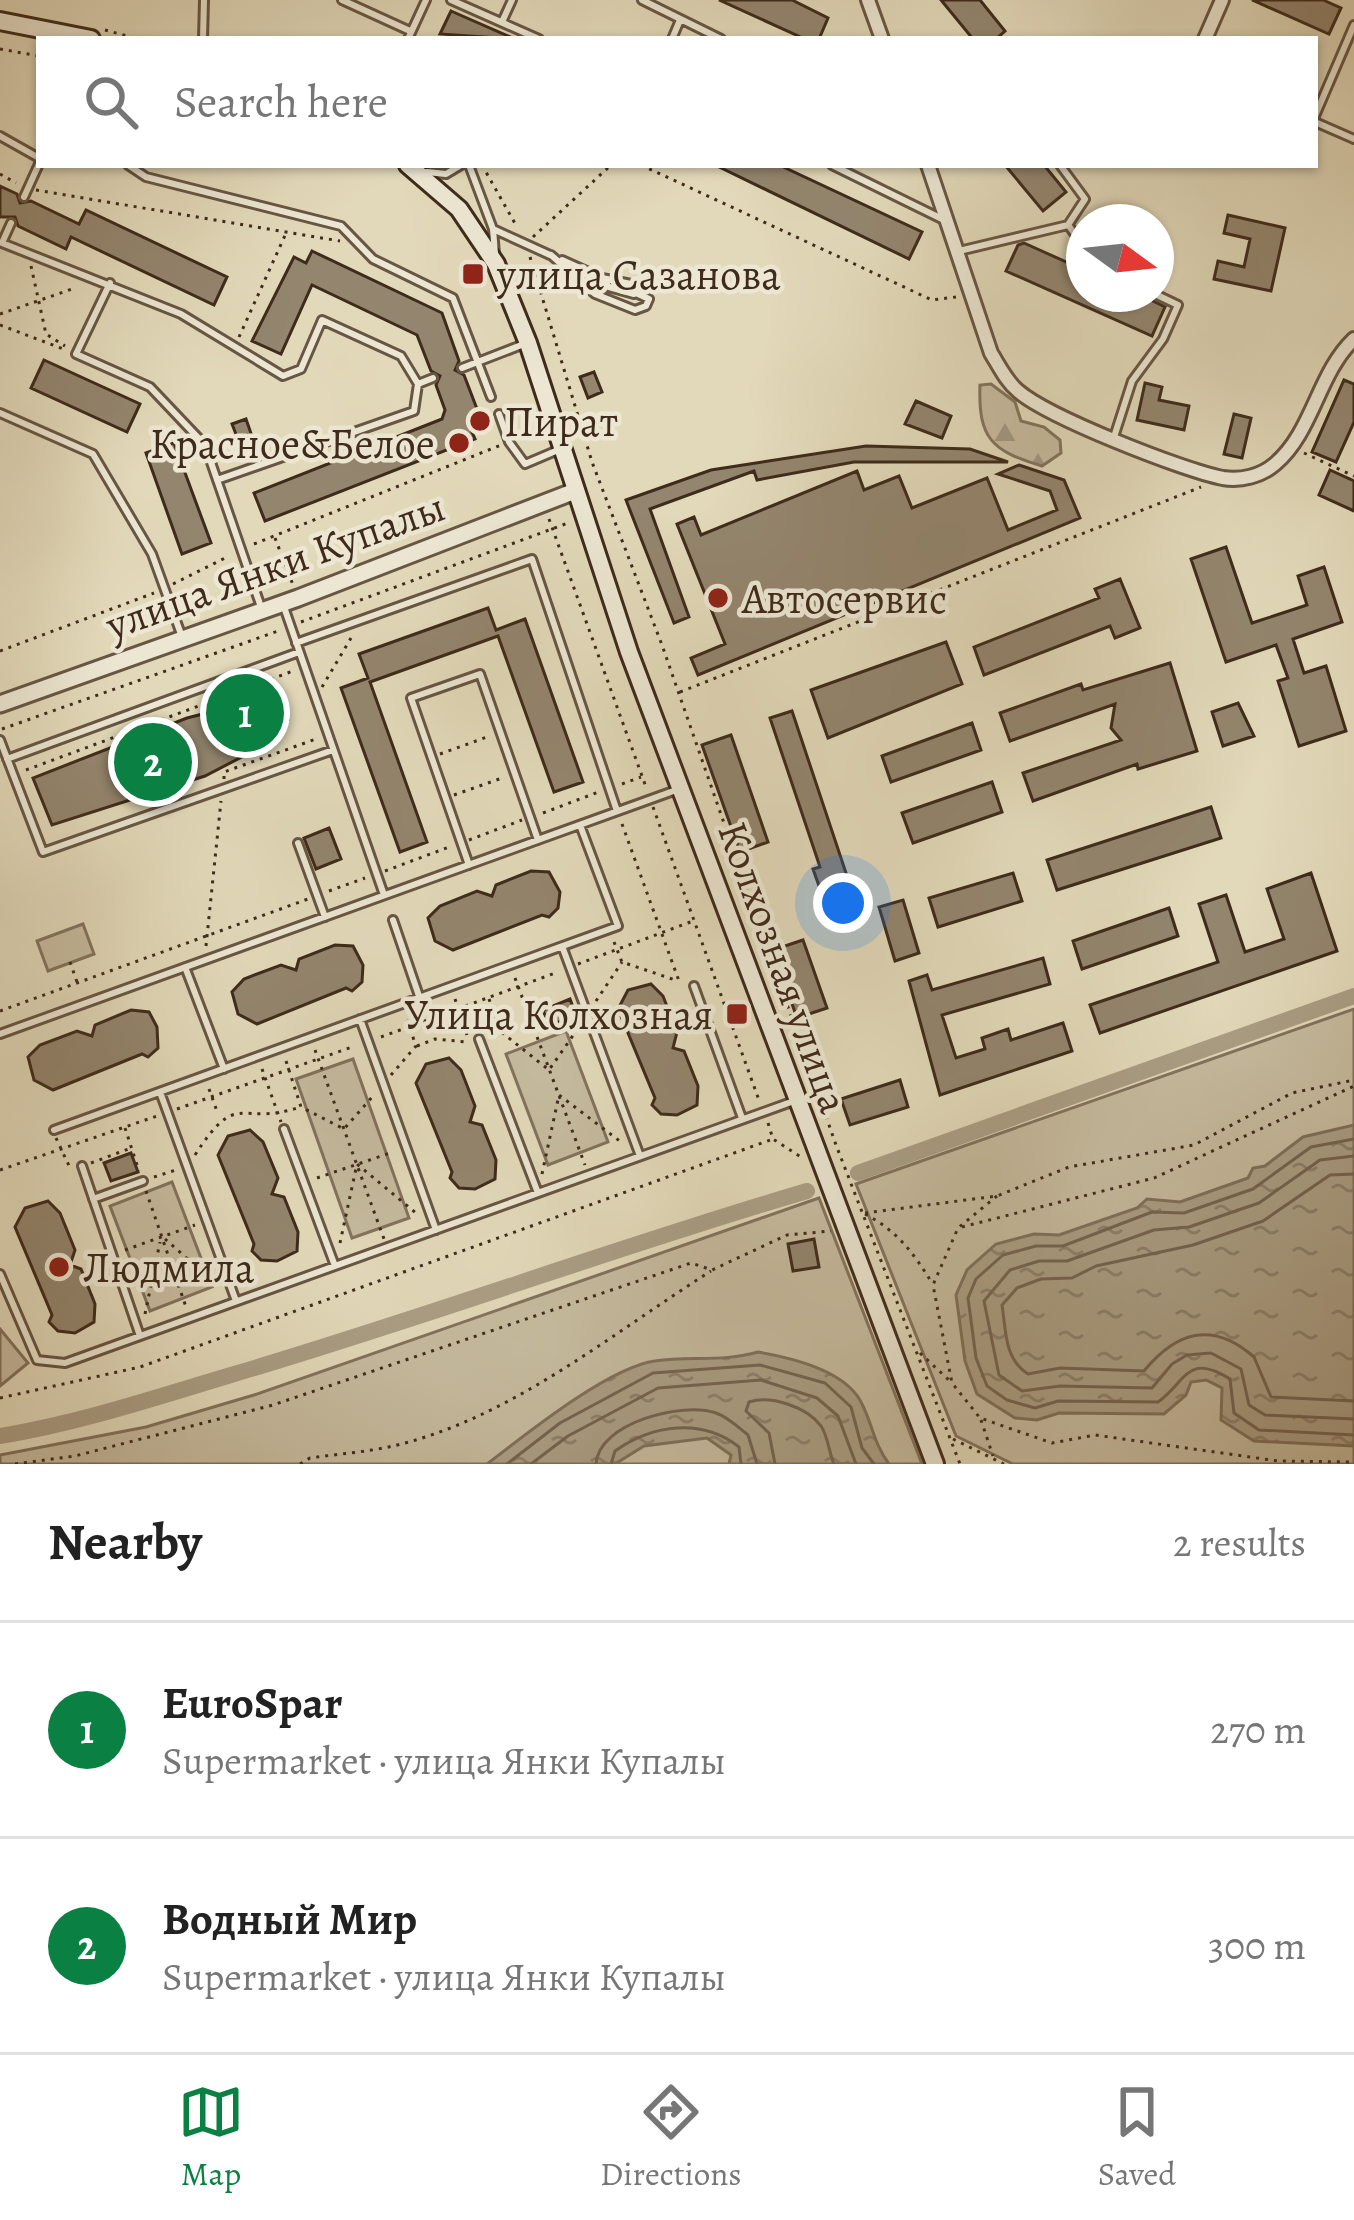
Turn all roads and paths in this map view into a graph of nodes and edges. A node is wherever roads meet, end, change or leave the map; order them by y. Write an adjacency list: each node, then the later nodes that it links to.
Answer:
1 (204, 0): 15 (lane)
2 (342, 0): 13 (lane)
3 (426, 0): 13 (lane)
4 (451, 0): 11 (lane)
5 (512, 0): 11 (lane)
6 (642, 0): 9 (lane)
7 (868, 0): 19 (street)
8 (1222, 0): 20 (street)
9 (680, 20): 17 (lane); 18 (lane)
10 (0, 21): 14 (main road)
11 (502, 22): 16 (lane)
12 (1354, 25): 23 (lane)
13 (409, 35)
14 (76, 36)
15 (203, 36)
16 (532, 36)
17 (673, 36)
18 (715, 36)
19 (881, 36)
20 (1206, 36)
21 (0, 49): 22 (path)
22 (36, 55)
23 (1318, 112)
24 (1318, 121): 26 (lane)
25 (0, 136): 27 (lane)
26 (1354, 139)
27 (36, 159)
28 (36, 168): 41 (lane)
29 (132, 168): 66 (lane)
30 (412, 168): 54 (main road, Колхозная улица)
31 (419, 168): 32 (lane)
32 (459, 168)
33 (466, 168): 46 (lane)
34 (484, 168): 49 (path)
35 (608, 168): 49 (path)
36 (646, 168): 57 (path)
37 (839, 168): 43 (lane)
38 (929, 168): 43 (street)
39 (1062, 168): 42 (lane)
40 (0, 174): 41 (path)
41 (26, 193): 47 (path)
42 (1082, 204)
43 (948, 222): 51 (street)
44 (11, 223): 48 (lane)
45 (1066, 224): 51 (lane)
46 (493, 229): 49 (lane); 54 (lane)
47 (288, 230): 50 (path); 64 (path)
48 (1, 243): 55 (lane)
49 (526, 243): 52 (lane); 97 (path)
50 (344, 244)
51 (959, 251): 57 (street)
52 (550, 256): 52 (lane)
53 (30, 262): 58 (path)
54 (496, 264): 63 (main road, Колхозная улица)
55 (110, 283): 64 (lane); 65 (lane)
56 (75, 289): 58 (path)
57 (975, 294): 73 (street)
58 (41, 300): 60 (path); 65 (path)
59 (1174, 303): 73 (lane)
60 (0, 314)
61 (0, 325): 65 (path)
62 (1354, 339): 75 (street)
63 (528, 343): 66 (lane); 76 (main road, Колхозная улица)
64 (235, 346): 69 (lane)
65 (76, 354): 79 (lane)
66 (478, 362): 67 (lane); 70 (lane)
67 (462, 368)
68 (433, 378): 69 (lane)
69 (418, 384): 79 (lane)
70 (491, 397)
71 (0, 412): 87 (lane)
72 (499, 414): 74 (lane)
73 (1114, 437): 78 (street)
74 (508, 442): 76 (lane); 84 (path)
75 (1291, 448): 77 (path); 78 (street)
76 (560, 449): 80 (main road, Колхозная улица)
77 (1354, 476)
78 (1224, 478): 97 (path)
79 (217, 479): 85 (lane)
80 (574, 491): 81 (street, улица Янки Купалы); 109 (main road, Колхозная улица)
81 (542, 504): 82 (path); 89 (street, улица Янки Купалы)
82 (553, 528): 83 (path); 112 (path)
83 (537, 534): 86 (path); 88 (path)
84 (275, 536): 85 (path); 89 (path)
85 (241, 550): 87 (path); 90 (lane)
86 (532, 559): 91 (lane); 113 (lane)
87 (162, 590): 93 (lane); 95 (path)
88 (375, 595): 91 (path); 92 (path)
89 (290, 601): 90 (street, улица Янки Купалы); 92 (lane)
90 (262, 611): 93 (street, улица Янки Купалы)
91 (361, 620): 94 (lane); 98 (path)
92 (290, 626): 94 (lane); 100 (path)
93 (182, 637): 99 (street, улица Янки Купалы)
94 (298, 648): 96 (lane); 106 (lane)
95 (0, 651)
96 (304, 667): 98 (lane); 108 (path)
97 (678, 692): 183 (path)
98 (315, 699): 102 (lane)
99 (0, 704)
100 (0, 730)
101 (500, 732): 105 (path); 105 (lane); 107 (lane)
102 (328, 734): 104 (lane); 110 (path)
103 (0, 740): 106 (lane)
104 (333, 750): 110 (lane); 118 (lane)
105 (432, 757): 111 (lane)
106 (7, 758): 108 (lane)
107 (515, 773): 111 (path); 115 (lane)
108 (13, 775): 110 (lane)
109 (680, 788): 112 (lane); 158 (main road, Колхозная улица)
110 (223, 789): 126 (path)
111 (446, 798): 117 (lane)
112 (651, 799): 113 (lane); 121 (path)
113 (617, 811): 114 (lane); 123 (path)
114 (580, 825): 115 (lane); 122 (lane)
115 (538, 840): 117 (lane)
116 (298, 843): 119 (lane)
117 (469, 865): 118 (lane)
118 (384, 896): 119 (lane)
119 (325, 917): 126 (lane)
120 (393, 920): 138 (lane)
121 (694, 920): 123 (path); 136 (path)
122 (609, 929): 124 (lane); 125 (path)
123 (660, 933): 125 (path); 131 (path)
124 (562, 946): 128 (lane); 129 (lane)
125 (617, 949): 129 (path); 131 (path)
126 (205, 960): 130 (lane)
127 (70, 962): 132 (path)
128 (510, 965): 133 (lane); 134 (path)
129 (570, 967): 134 (path); 172 (lane)
130 (185, 968): 141 (lane); 149 (lane)
131 (679, 981): 135 (path)
132 (77, 983)
133 (451, 986): 138 (lane); 139 (path)
134 (518, 986): 137 (path); 151 (path)
135 (694, 986): 136 (path); 164 (lane)
136 (722, 995): 161 (path)
137 (488, 997): 139 (path); 151 (path)
138 (419, 998): 140 (lane)
139 (458, 1008): 144 (path); 145 (path)
140 (360, 1019): 142 (lane); 144 (lane)
141 (0, 1034)
142 (310, 1037): 146 (lane); 148 (path)
143 (479, 1039): 180 (lane)
144 (368, 1042): 148 (path); 170 (lane)
145 (416, 1046)
146 (281, 1048): 147 (lane); 150 (path)
147 (257, 1057): 149 (lane); 153 (path)
148 (319, 1059): 150 (path); 168 (path)
149 (224, 1069): 152 (lane)
150 (289, 1069): 153 (path); 159 (path)
151 (549, 1070): 156 (path)
152 (204, 1076): 155 (lane); 157 (path)
153 (265, 1078): 157 (path); 162 (path)
154 (1354, 1083): 181 (path); 188 (path)
155 (160, 1092): 160 (lane); 169 (lane)
156 (559, 1095): 172 (path); 177 (path); 180 (path)
157 (212, 1096): 160 (path); 163 (path)
158 (794, 1101): 161 (lane); 186 (main road, Колхозная улица)
159 (302, 1107): 162 (path); 168 (path)
160 (168, 1112): 166 (path); 175 (lane)
161 (764, 1112): 164 (lane); 171 (path)
162 (279, 1114): 163 (path); 167 (path)
163 (220, 1117): 175 (path)
164 (742, 1119): 165 (lane)
165 (731, 1124): 171 (path); 172 (lane)
166 (124, 1127): 176 (path); 178 (path)
167 (284, 1129): 179 (lane)
168 (344, 1129): 173 (path)
169 (54, 1130)
170 (406, 1148): 173 (path); 187 (lane)
171 (741, 1151): 185 (path)
172 (640, 1156): 177 (lane)
173 (357, 1164): 179 (path); 187 (path); 190 (path); 193 (path)
174 (82, 1166): 182 (lane)
175 (187, 1166): 178 (path); 184 (lane)
176 (0, 1170)
177 (589, 1174): 180 (lane)
178 (142, 1181): 182 (lane); 189 (path)
179 (304, 1182): 193 (lane)
180 (534, 1194): 185 (path); 187 (lane)
181 (997, 1196): 183 (path); 188 (path)
182 (93, 1199): 192 (lane)
183 (863, 1214): 196 (path); 202 (path)
184 (207, 1221): 189 (path); 198 (lane)
185 (541, 1222): 191 (path)
186 (844, 1225): 194 (path); 214 (main road, Колхозная улица)
187 (441, 1228): 190 (lane); 191 (path)
188 (958, 1228): 196 (path)
189 (162, 1236): 192 (path); 198 (path); 199 (path); 200 (path)
190 (387, 1247): 193 (lane)
191 (455, 1253): 197 (path)
192 (112, 1255): 200 (lane)
193 (332, 1267): 197 (path); 198 (lane)
194 (712, 1270): 212 (path); 213 (path)
195 (0, 1274): 203 (lane)
196 (933, 1285): 205 (path)
197 (341, 1295): 204 (path)
198 (236, 1301): 199 (lane)
199 (190, 1318): 200 (lane)
200 (140, 1336): 201 (lane)
201 (127, 1340): 203 (lane); 204 (path)
202 (919, 1352): 205 (path); 209 (path)
203 (38, 1360): 206 (path)
204 (140, 1367): 206 (path)
205 (952, 1382): 208 (path)
206 (49, 1388): 207 (path)
207 (0, 1398)
208 (980, 1418): 210 (path); 211 (path)
209 (951, 1438): 210 (path); 215 (path)
210 (994, 1460): 216 (path)
211 (1354, 1462)
212 (15, 1464)
213 (300, 1464)
214 (934, 1464)
215 (960, 1464)
216 (1004, 1464)

